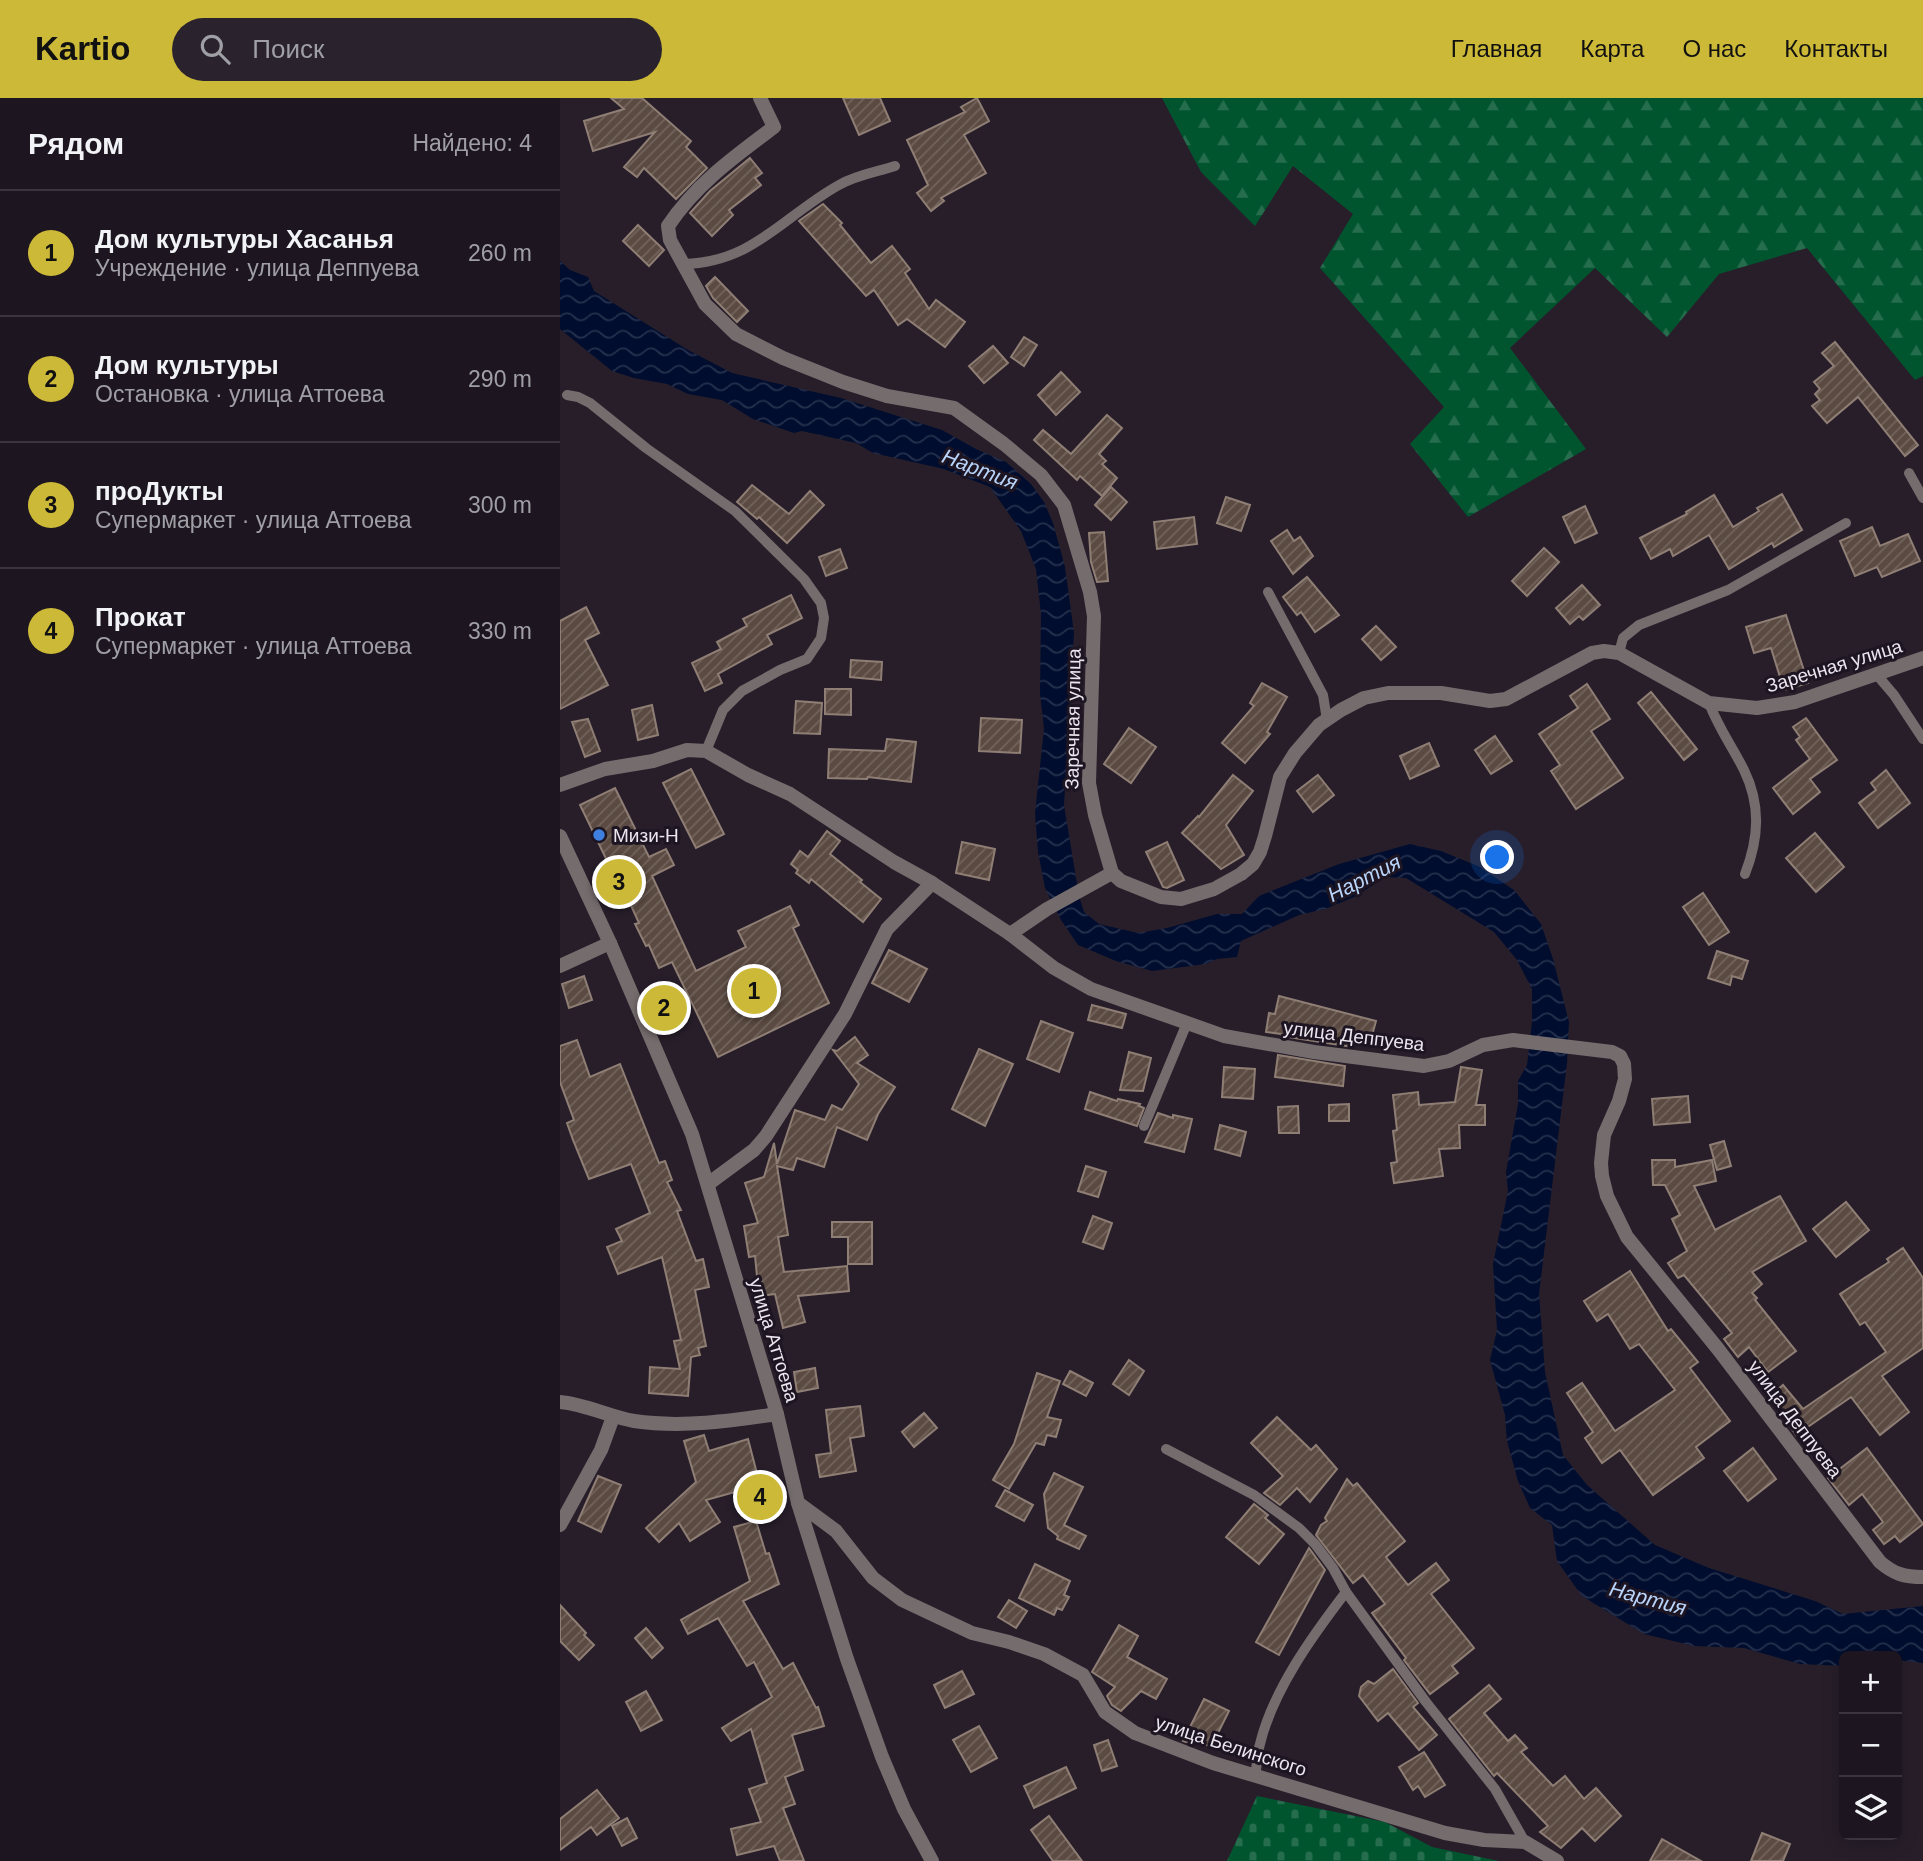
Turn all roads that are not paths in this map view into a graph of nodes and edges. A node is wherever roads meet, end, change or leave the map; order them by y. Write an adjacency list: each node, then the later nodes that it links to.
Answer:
1 (760, 98): 3 (street, Заречная улица)
2 (895, 166): 3 (lane)
3 (683, 264): 18 (street, Заречная улица)
4 (566, 395): 15 (lane)
5 (1909, 473): 6 (lane)
6 (1923, 498)
7 (1846, 523): 9 (lane)
8 (1268, 592): 13 (lane)
9 (1619, 653): 12 (street, Заречная улица); 13 (street)
10 (1923, 658): 11 (street, Заречная улица)
11 (1877, 676): 12 (street, Заречная улица); 14 (lane)
12 (1709, 703): 19 (lane)
13 (1327, 720): 18 (street)
14 (1923, 739)
15 (706, 751): 16 (street); 20 (street, улица Деппуева)
16 (560, 785)
17 (560, 836): 22 (street, улица Аттоева)
18 (1112, 873): 21 (street)
19 (1745, 874)
20 (932, 883): 21 (street, улица Деппуева); 26 (street)
21 (1010, 934): 24 (street, улица Деппуева)
22 (610, 943): 23 (street); 26 (street, улица Аттоева)
23 (560, 966)
24 (1187, 1023): 25 (lane); 33 (street, улица Деппуева)
25 (1144, 1126)
26 (708, 1184): 28 (street, улица Аттоева)
27 (560, 1402): 29 (street)
28 (777, 1414): 29 (street); 31 (street, улица Аттоева)
29 (613, 1417): 32 (street)
30 (1166, 1449): 34 (lane)
31 (798, 1503): 35 (street, улица Белинского); 37 (street, улица Аттоева)
32 (560, 1525)
33 (1923, 1577)
34 (1346, 1592): 35 (lane); 36 (lane)
35 (1255, 1776): 36 (street, улица Белинского)
36 (1525, 1842): 38 (street, улица Белинского)
37 (933, 1861)
38 (1557, 1861)

